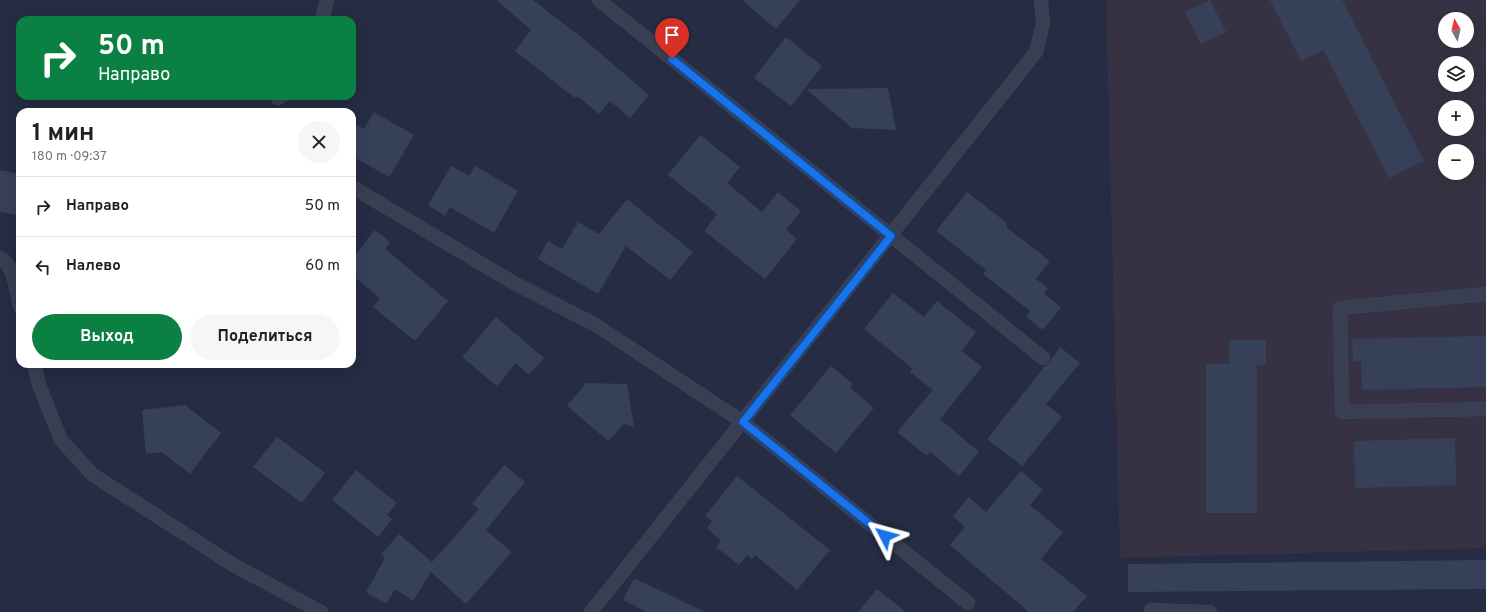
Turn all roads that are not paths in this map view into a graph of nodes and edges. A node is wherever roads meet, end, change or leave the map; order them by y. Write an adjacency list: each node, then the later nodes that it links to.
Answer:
1 (327, 0): 4 (lane)
2 (599, 0): 6 (lane)
3 (1041, 0): 6 (lane)
4 (323, 16)
5 (356, 189): 13 (lane)
6 (891, 236): 10 (lane); 13 (lane)
7 (0, 258): 8 (lane)
8 (16, 291)
9 (1486, 294): 12 (lane)
10 (1043, 358)
11 (35, 368): 15 (lane)
12 (1486, 410)
13 (743, 422): 14 (lane); 16 (lane)
14 (968, 603)
15 (321, 612)
16 (591, 612)
17 (1151, 612): 18 (lane)
18 (1210, 612)

